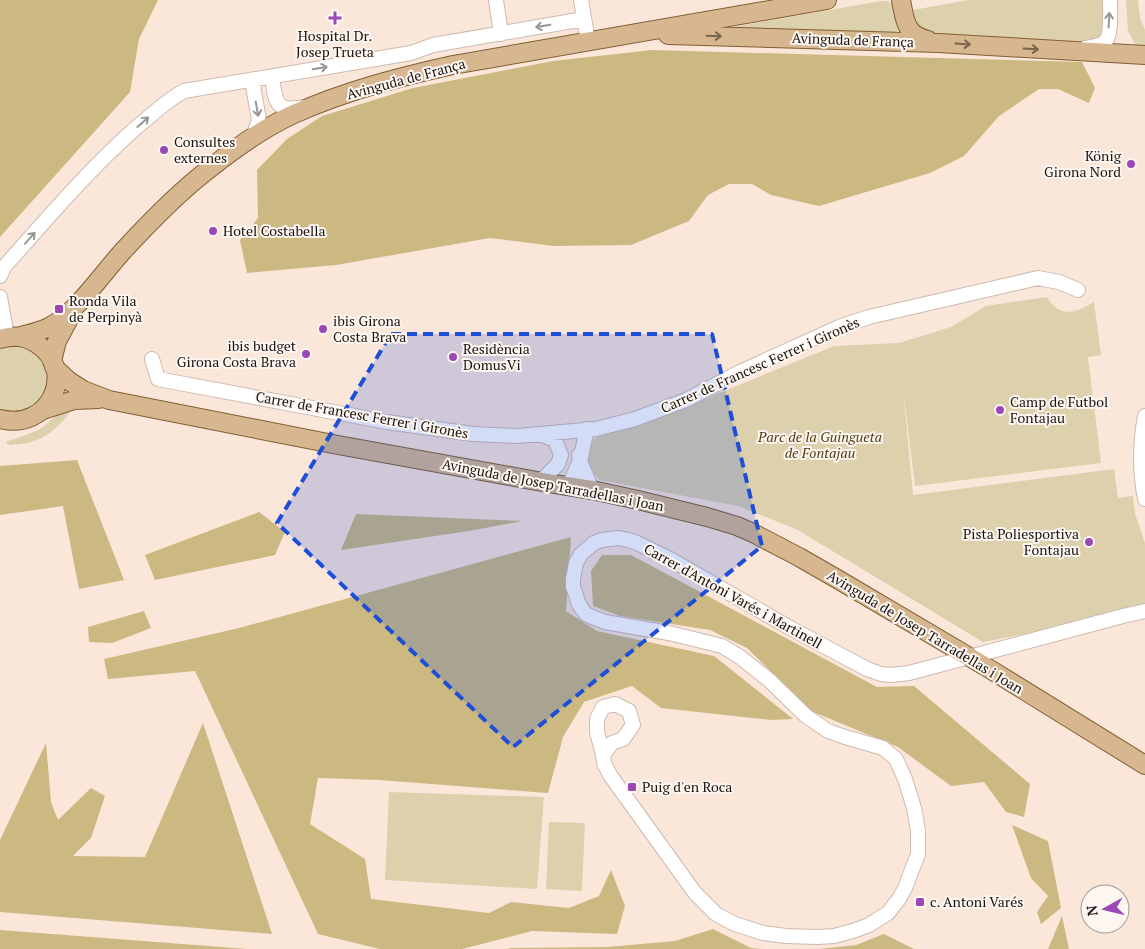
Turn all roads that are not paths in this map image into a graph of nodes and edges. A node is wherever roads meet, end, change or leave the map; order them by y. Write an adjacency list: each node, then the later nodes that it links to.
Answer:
1 (496, 0): 9 (street)
2 (581, 0): 8 (street)
3 (827, 0): 10 (main road, Avinguda de França)
4 (901, 0): 7 (main road)
5 (914, 0): 7 (main road)
6 (1110, 0): 13 (street, one-way to 6)
7 (905, 18): 12 (main road)
8 (584, 19): 9 (street, one-way to 9); 11 (street)
9 (501, 34): 15 (street, one-way to 9)
10 (630, 34): 11 (main road, Avinguda de França); 12 (main road, Avinguda de França, one-way to 12)
11 (588, 41): 17 (main road, Avinguda de França)
12 (938, 42): 13 (main road, Avinguda de França, one-way to 13)
13 (1075, 51): 14 (main road, Avinguda de França)
14 (1145, 55)
15 (272, 76): 16 (street); 17 (street)
16 (252, 80): 18 (street, one-way to 18); 19 (street, one-way to 16)
17 (311, 107): 18 (main road, Avinguda de França)
18 (253, 137): 22 (main road, Avinguda de França)
19 (0, 276)
20 (1078, 290): 31 (street, Carrer de Francesc Ferrer i Gironès)
21 (0, 297): 23 (street)
22 (77, 304): 23 (main road, Avinguda de França); 25 (main road, Avinguda de França)
23 (8, 338): 25 (main road, Avinguda de Josep Tarradellas i Joan)
24 (152, 359): 34 (street, Carrer de Francesc Ferrer i Gironès)
25 (53, 364): 26 (main road, Avinguda de Josep Tarradellas i Joan); 27 (main road, Avinguda de França)
26 (109, 400): 27 (main road, Avinguda de Josep Tarradellas i Joan); 37 (main road, Avinguda de Josep Tarradellas i Joan)
27 (43, 410): 30 (main road, Avinguda de Josep Tarradellas i Joan)
28 (1145, 416): 40 (street)
29 (0, 419): 30 (main road)
30 (28, 419): 33 (main road, Avinguda de Josep Tarradellas i Joan)
31 (587, 429): 32 (street, Carrer de Francesc Ferrer i Gironès); 36 (street)
32 (571, 431): 34 (street, Carrer de Francesc Ferrer i Gironès); 35 (street); 36 (street)
33 (0, 433)
34 (539, 434): 35 (street)
35 (561, 455): 37 (street); 38 (street)
36 (580, 461): 38 (street); 39 (street)
37 (540, 482): 38 (main road, Avinguda de Josep Tarradellas i Joan)
38 (568, 486): 39 (main road, Avinguda de Josep Tarradellas i Joan)
39 (592, 490): 42 (main road, Avinguda de Josep Tarradellas i Joan)
40 (1145, 499)
41 (1145, 611): 42 (street, Carrer d'Antoni Varés i Martinell)
42 (969, 657): 43 (street, Carrer d'Antoni Varés i Martinell); 44 (main road, Avinguda de Josep Tarradellas i Joan)
43 (603, 755)
44 (1145, 765)

